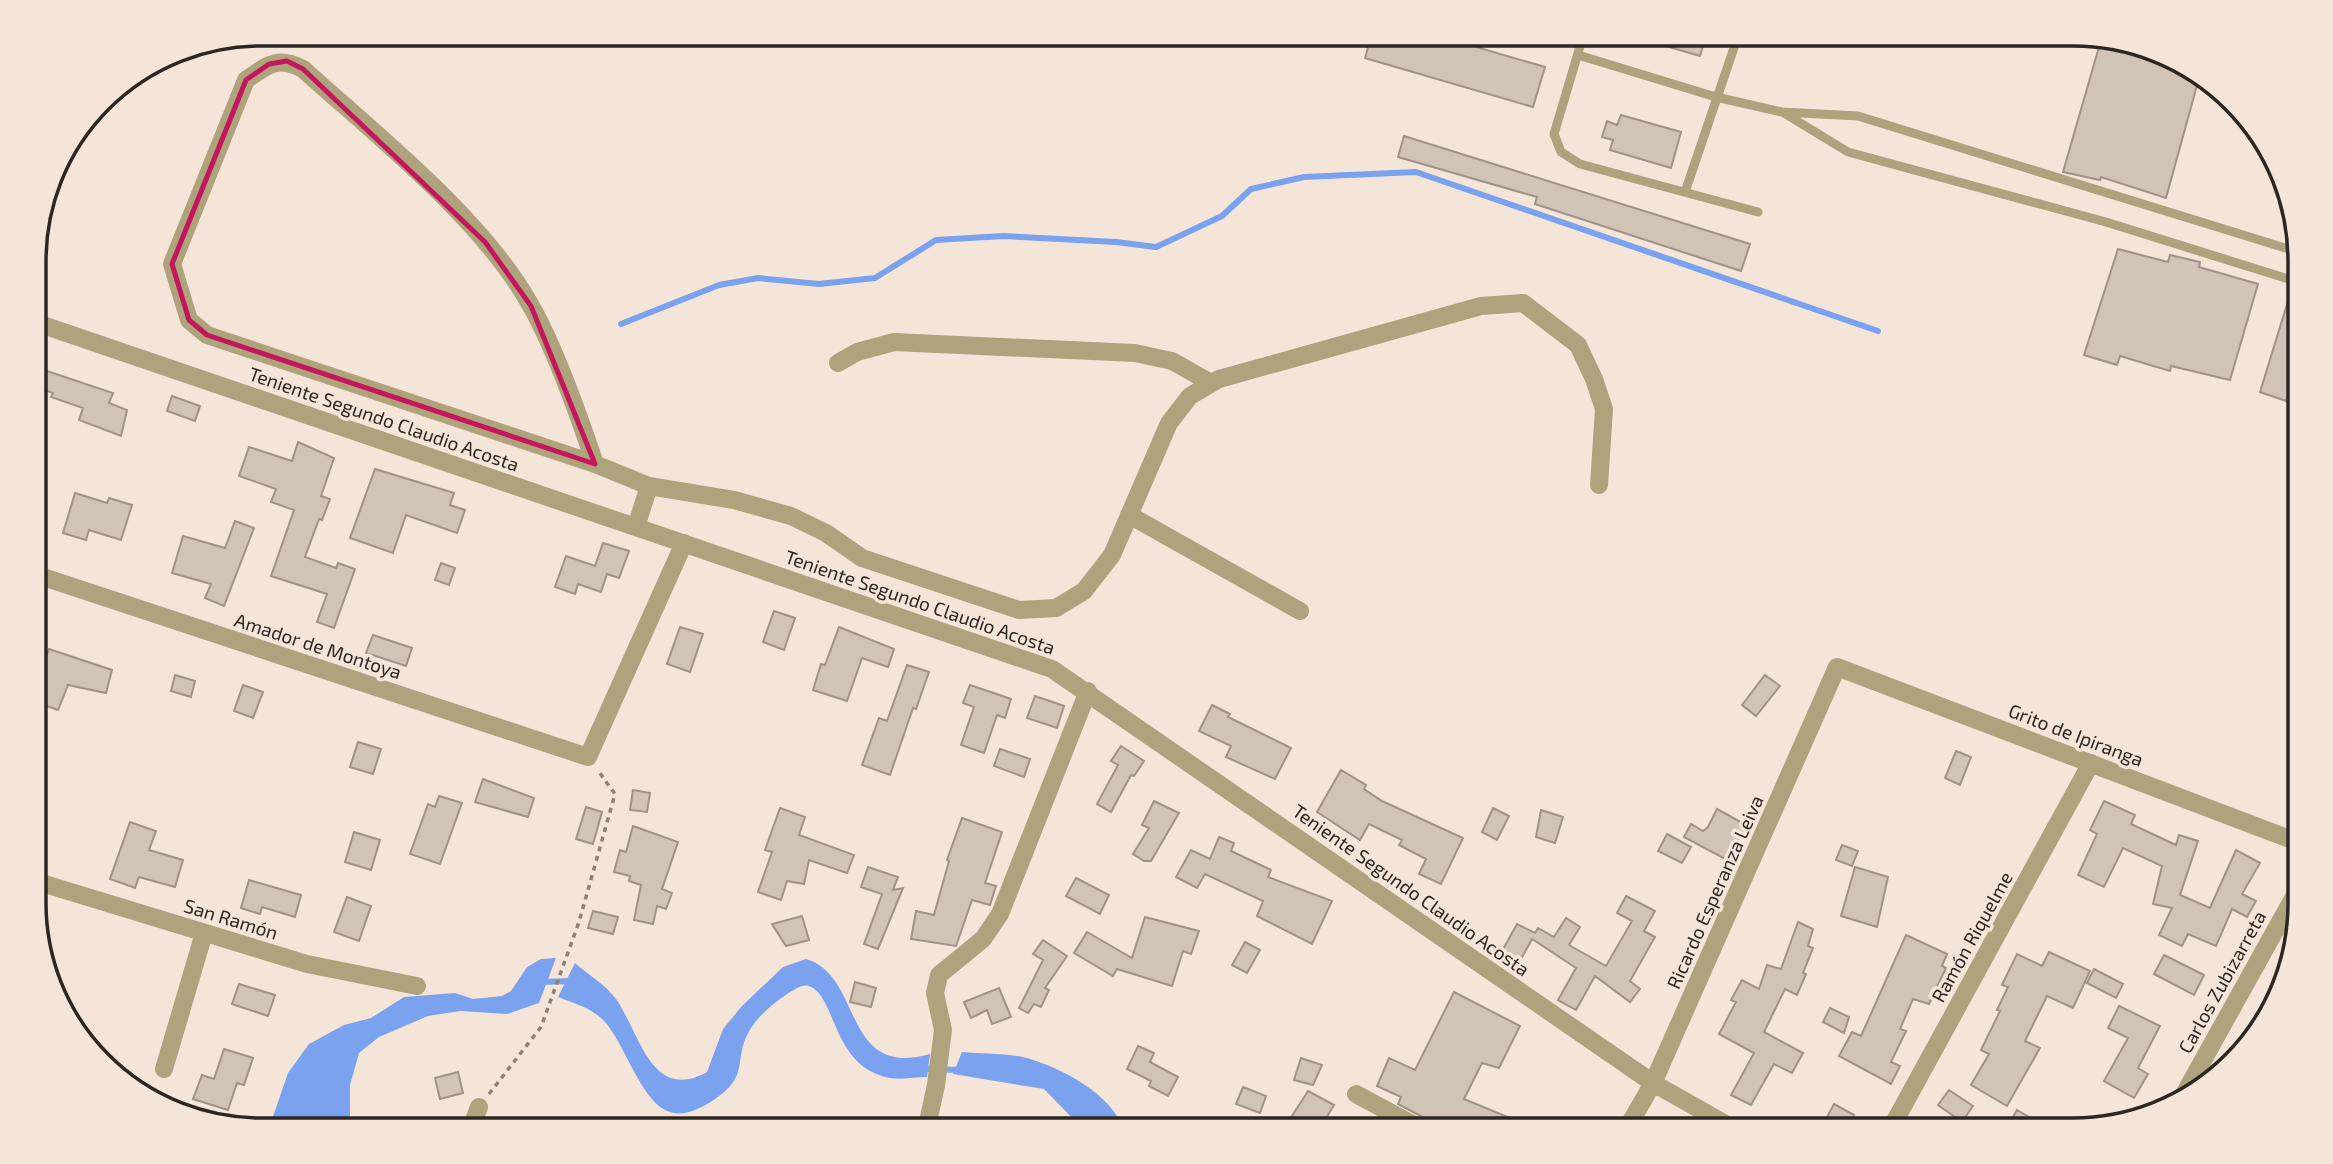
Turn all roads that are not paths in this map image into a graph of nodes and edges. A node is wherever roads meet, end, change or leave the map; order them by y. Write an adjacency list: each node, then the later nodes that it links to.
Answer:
1 (1580, 46): 3 (lane)
2 (1734, 46): 4 (lane)
3 (1577, 55): 4 (lane); 6 (lane)
4 (1716, 97): 5 (lane); 6 (lane)
5 (1782, 112): 8 (lane); 9 (lane)
6 (1685, 192): 7 (lane)
7 (1758, 212)
8 (2287, 249)
9 (2288, 279)
10 (46, 326): 17 (street, Teniente Segundo Claudio Acosta)
11 (838, 363): 12 (street)
12 (1211, 383): 14 (street); 16 (street)
13 (595, 464): 13 (street); 15 (street)
14 (1599, 485)
15 (649, 486): 16 (street); 17 (street)
16 (1129, 515): 20 (street)
17 (636, 527): 18 (street, Teniente Segundo Claudio Acosta)
18 (684, 543): 19 (street, Amador de Montoya); 22 (street, Teniente Segundo Claudio Acosta)
19 (46, 578)
20 (1300, 611)
21 (1837, 667): 23 (street, Grito de Ipiranga); 30 (street, Ricardo Esperanza Leiva)
22 (1088, 691): 30 (street, Teniente Segundo Claudio Acosta); 35 (street)
23 (2091, 763): 24 (street, Grito de Ipiranga); 39 (street, Ramón Riquelme)
24 (2288, 838)
25 (46, 884): 27 (street, San Ramón)
26 (2288, 908): 31 (street, Carlos Zubizarreta)
27 (204, 933): 28 (street, San Ramón); 29 (street)
28 (417, 986)
29 (164, 1069)
30 (1653, 1083): 37 (street, Ricardo Esperanza Leiva); 38 (street, Teniente Segundo Claudio Acosta)
31 (2190, 1083)
32 (1356, 1094): 36 (street)
33 (479, 1107): 34 (street)
34 (475, 1118)
35 (929, 1118)
36 (1401, 1118)
37 (1633, 1118)
38 (1715, 1118)
39 (1897, 1118)

